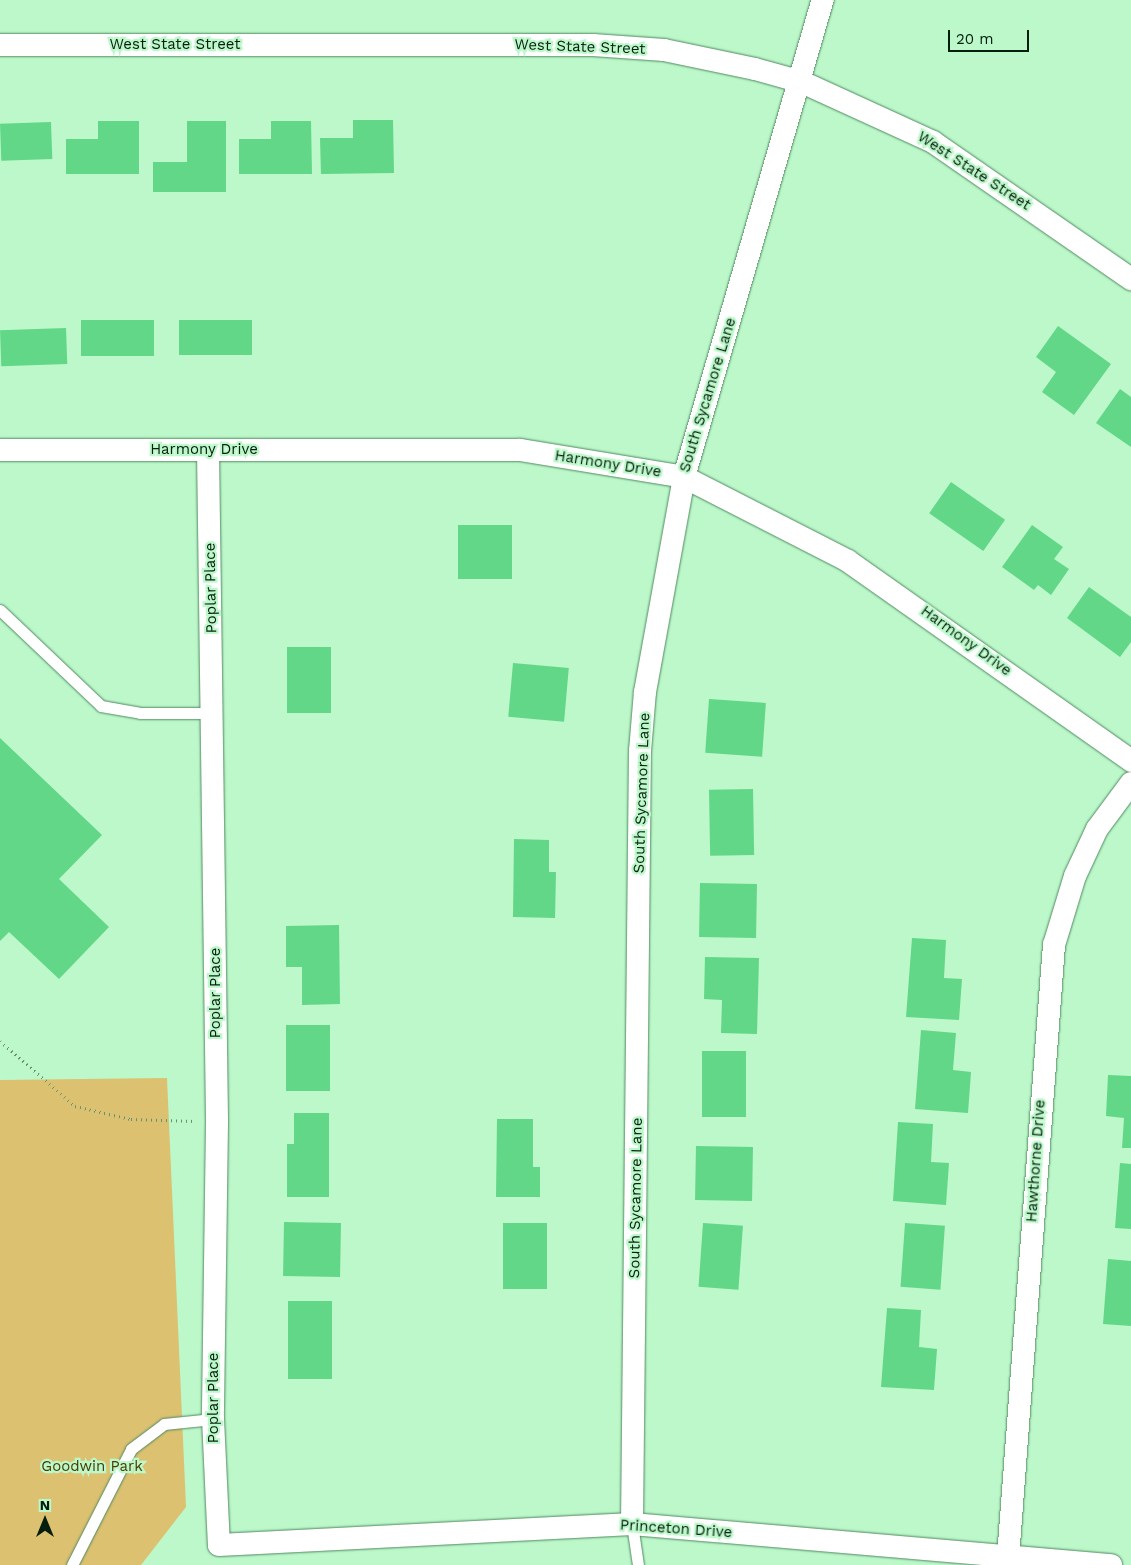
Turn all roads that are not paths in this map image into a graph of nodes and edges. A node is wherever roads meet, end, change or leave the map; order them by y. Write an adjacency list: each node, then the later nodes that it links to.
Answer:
1 (823, 0): 3 (street, South Sycamore Lane)
2 (0, 45): 3 (street, West State Street)
3 (802, 82): 4 (street, West State Street); 7 (street, South Sycamore Lane)
4 (1131, 279)
5 (0, 450): 6 (street, Harmony Drive)
6 (208, 450): 7 (street, Harmony Drive); 9 (street, Poplar Place)
7 (684, 477): 10 (street, Harmony Drive); 13 (street, South Sycamore Lane)
8 (0, 610): 9 (lane)
9 (214, 713): 12 (street, Poplar Place)
10 (1131, 761)
11 (1131, 783): 15 (street, Hawthorne Drive)
12 (213, 1419): 14 (street, Poplar Place); 16 (lane)
13 (632, 1524): 14 (street, Princeton Drive); 15 (street, Princeton Drive); 17 (lane)
14 (219, 1536)
15 (1008, 1558): 18 (street, Princeton Drive)
16 (72, 1565)
17 (638, 1565)
18 (1111, 1565)

